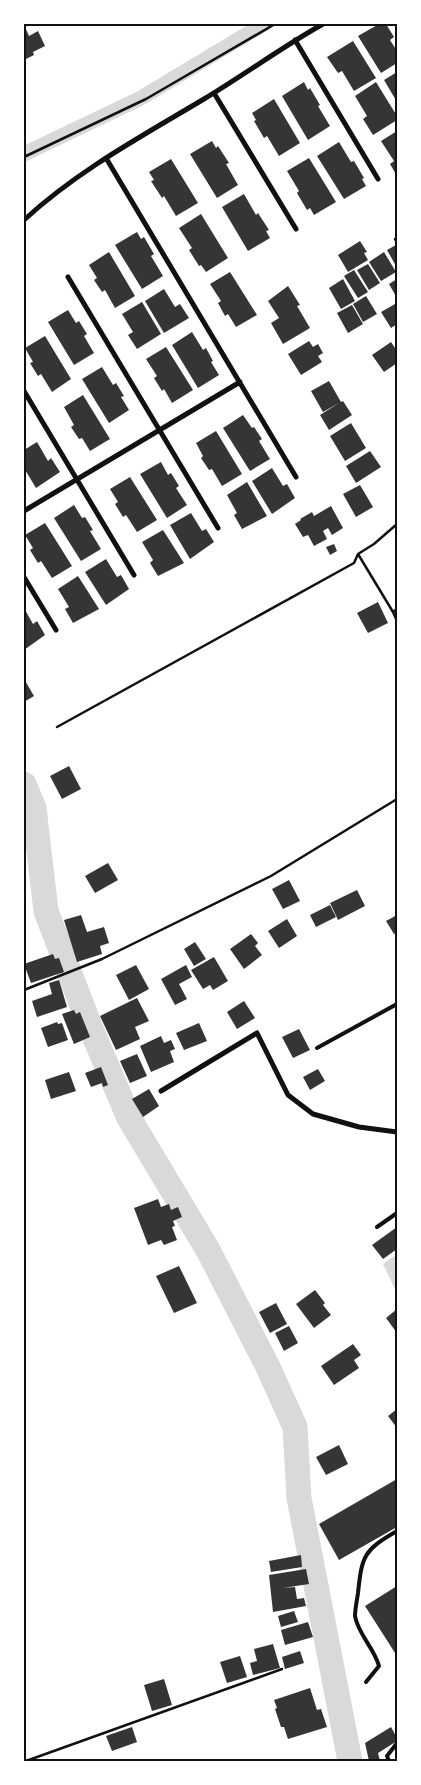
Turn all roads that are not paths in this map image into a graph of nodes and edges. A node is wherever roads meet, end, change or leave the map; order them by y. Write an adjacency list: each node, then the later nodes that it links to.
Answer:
1 (323, 24): 2 (street)
2 (295, 40): 3 (street); 5 (street)
3 (214, 93): 4 (street); 7 (street)
4 (106, 158): 6 (street); 9 (street)
5 (378, 179)
6 (24, 220)
7 (296, 229)
8 (68, 277): 11 (street)
9 (240, 382): 11 (street); 12 (street)
10 (24, 391): 13 (street)
11 (159, 430): 13 (street); 15 (street)
12 (296, 477)
13 (77, 479): 14 (street); 16 (street)
14 (24, 511)
15 (218, 528)
16 (134, 575)
17 (24, 577): 18 (street)
18 (56, 630)
19 (397, 1004): 20 (lane)
20 (318, 1048)
21 (161, 1091): 22 (street)
22 (397, 1132)
23 (397, 1213): 24 (lane)
24 (377, 1226)
25 (397, 1532): 26 (lane)
26 (366, 1682)
27 (397, 1743): 28 (lane)
28 (389, 1761)

